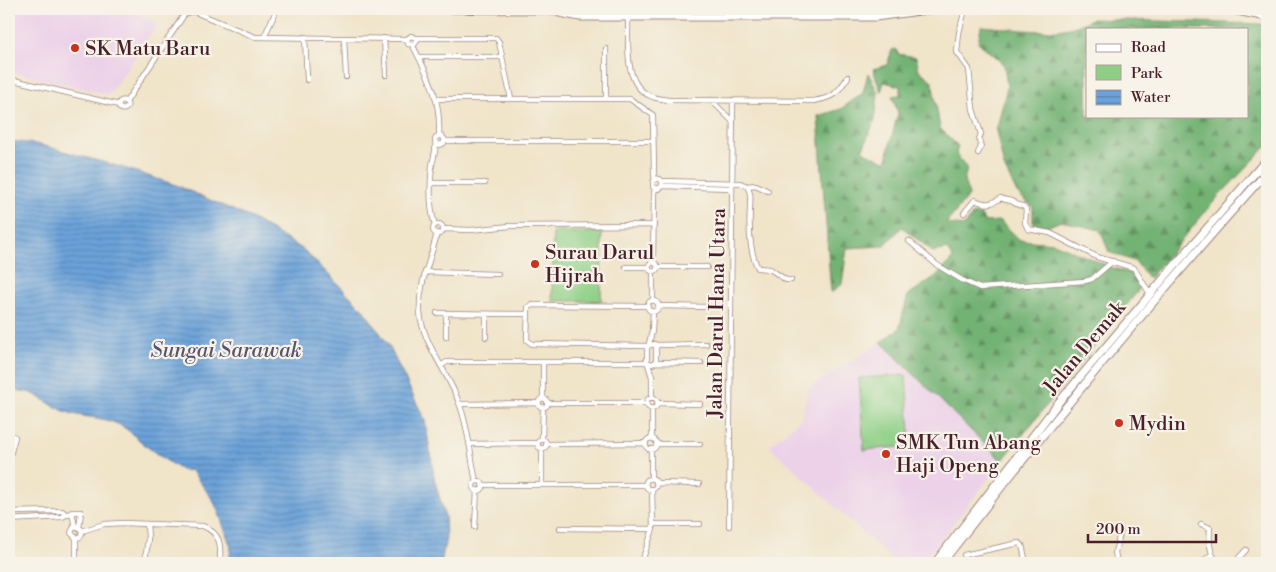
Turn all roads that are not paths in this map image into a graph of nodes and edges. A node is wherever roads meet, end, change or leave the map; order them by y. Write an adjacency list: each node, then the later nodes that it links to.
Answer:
1 (277, 9): 8 (street)
2 (422, 9): 6 (highway)
3 (935, 9): 6 (highway)
4 (965, 9): 33 (street)
5 (1227, 9): 7 (highway)
6 (628, 17): 26 (street)
7 (1267, 17)
8 (264, 37): 9 (street); 21 (street)
9 (304, 37): 10 (street); 22 (street)
10 (344, 38): 11 (street); 19 (street)
11 (384, 38): 13 (street); 18 (street)
12 (416, 38): 13 (street); 14 (street); 17 (street)
13 (408, 39): 14 (street)
14 (413, 46): 16 (street)
15 (606, 49): 23 (street)
16 (419, 57): 17 (street); 24 (street)
17 (502, 57): 25 (street)
18 (386, 75)
19 (346, 77)
20 (848, 77): 27 (street)
21 (9, 78)
22 (307, 80)
23 (606, 99): 25 (street); 31 (street)
24 (437, 100): 25 (street); 29 (street)
25 (511, 100)
26 (712, 100): 27 (street); 28 (street)
27 (733, 100): 28 (street, Jalan Darul Hana Utara)
28 (732, 121): 40 (street, Jalan Darul Hana Utara)
29 (439, 136): 30 (street); 32 (street)
30 (444, 141): 31 (street); 32 (street)
31 (653, 141): 36 (street)
32 (437, 144): 37 (street)
33 (978, 152)
34 (1267, 159): 60 (highway, Jalan Demak)
35 (1267, 172): 135 (highway, Jalan Demak)
36 (655, 179): 39 (street); 42 (street)
37 (431, 183): 38 (street); 45 (street)
38 (486, 183)
39 (662, 184): 40 (street); 42 (street)
40 (732, 185): 41 (street); 121 (street, Jalan Darul Hana Utara)
41 (747, 186): 43 (street); 59 (street)
42 (656, 188): 46 (street)
43 (768, 191)
44 (964, 213): 51 (street)
45 (435, 225): 47 (street); 48 (street)
46 (654, 225): 47 (street); 50 (street)
47 (443, 229): 48 (street)
48 (436, 234): 56 (street)
49 (909, 241): 51 (street)
50 (653, 262): 53 (street); 54 (street)
51 (1114, 262): 60 (street)
52 (626, 267): 53 (street)
53 (649, 267): 57 (street)
54 (658, 267): 55 (street); 57 (street)
55 (707, 267)
56 (425, 272): 58 (street); 78 (street)
57 (653, 272): 61 (street)
58 (498, 274)
59 (791, 280)
60 (1150, 294): 134 (highway, Jalan Demak)
61 (653, 300): 62 (street); 63 (street)
62 (647, 306): 65 (street); 69 (street)
63 (659, 306): 64 (street); 65 (street)
64 (707, 307)
65 (653, 312): 73 (street)
66 (437, 313): 67 (street)
67 (446, 313): 68 (street); 70 (street)
68 (486, 314): 69 (street); 71 (street)
69 (527, 314): 73 (street)
70 (446, 337)
71 (486, 337)
72 (706, 344): 73 (street)
73 (652, 345): 75 (street); 76 (street)
74 (542, 362): 75 (street); 78 (street); 80 (street)
75 (648, 363): 76 (street); 79 (street)
76 (655, 363): 77 (street); 79 (street)
77 (701, 363)
78 (442, 364): 84 (street)
79 (652, 377): 81 (street)
80 (543, 398): 82 (street); 83 (street)
81 (652, 398): 85 (street); 86 (street)
82 (538, 403): 84 (street); 88 (street)
83 (547, 403): 85 (street); 88 (street)
84 (460, 404): 95 (street)
85 (646, 404): 89 (street)
86 (657, 404): 87 (street); 89 (street)
87 (700, 404)
88 (543, 408): 92 (street)
89 (652, 409): 91 (street)
90 (9, 435): 101 (street)
91 (652, 438): 94 (street); 97 (street)
92 (542, 439): 93 (street); 96 (street)
93 (538, 443): 95 (street); 99 (street)
94 (646, 443): 96 (street); 100 (street)
95 (471, 444): 103 (street)
96 (547, 444): 99 (street)
97 (657, 444): 98 (street); 100 (street)
98 (700, 444)
99 (542, 448): 108 (street)
100 (651, 449): 102 (street)
101 (9, 459)
102 (651, 478): 104 (street); 107 (street)
103 (476, 481): 106 (street); 110 (street)
104 (656, 484): 105 (street); 109 (street)
105 (699, 484)
106 (482, 485): 108 (street); 110 (street)
107 (645, 485): 108 (street); 109 (street)
108 (542, 486)
109 (652, 489): 120 (street)
110 (476, 490): 122 (street)
111 (16, 511): 112 (street); 114 (street); 116 (street)
112 (9, 512)
113 (72, 512): 114 (street); 124 (street); 124 (street)
114 (66, 514): 116 (street)
115 (9, 520): 116 (street)
116 (16, 520)
117 (147, 524): 124 (street); 131 (street); 132 (street)
118 (700, 524): 120 (street)
119 (1202, 524): 129 (street)
120 (653, 526): 123 (street); 133 (street)
121 (729, 526)
122 (475, 527)
123 (560, 528)
124 (79, 529): 126 (street); 126 (street)
125 (1121, 530): 137 (street)
126 (76, 538): 130 (street)
127 (1246, 550): 140 (street)
128 (964, 555): 136 (street)
129 (1212, 555): 138 (street); 139 (street)
130 (76, 563)
131 (145, 563)
132 (220, 563)
133 (643, 563)
134 (935, 563)
135 (942, 563)
136 (1026, 563)
137 (1117, 563)
138 (1201, 563)
139 (1217, 563)
140 (1234, 563)

